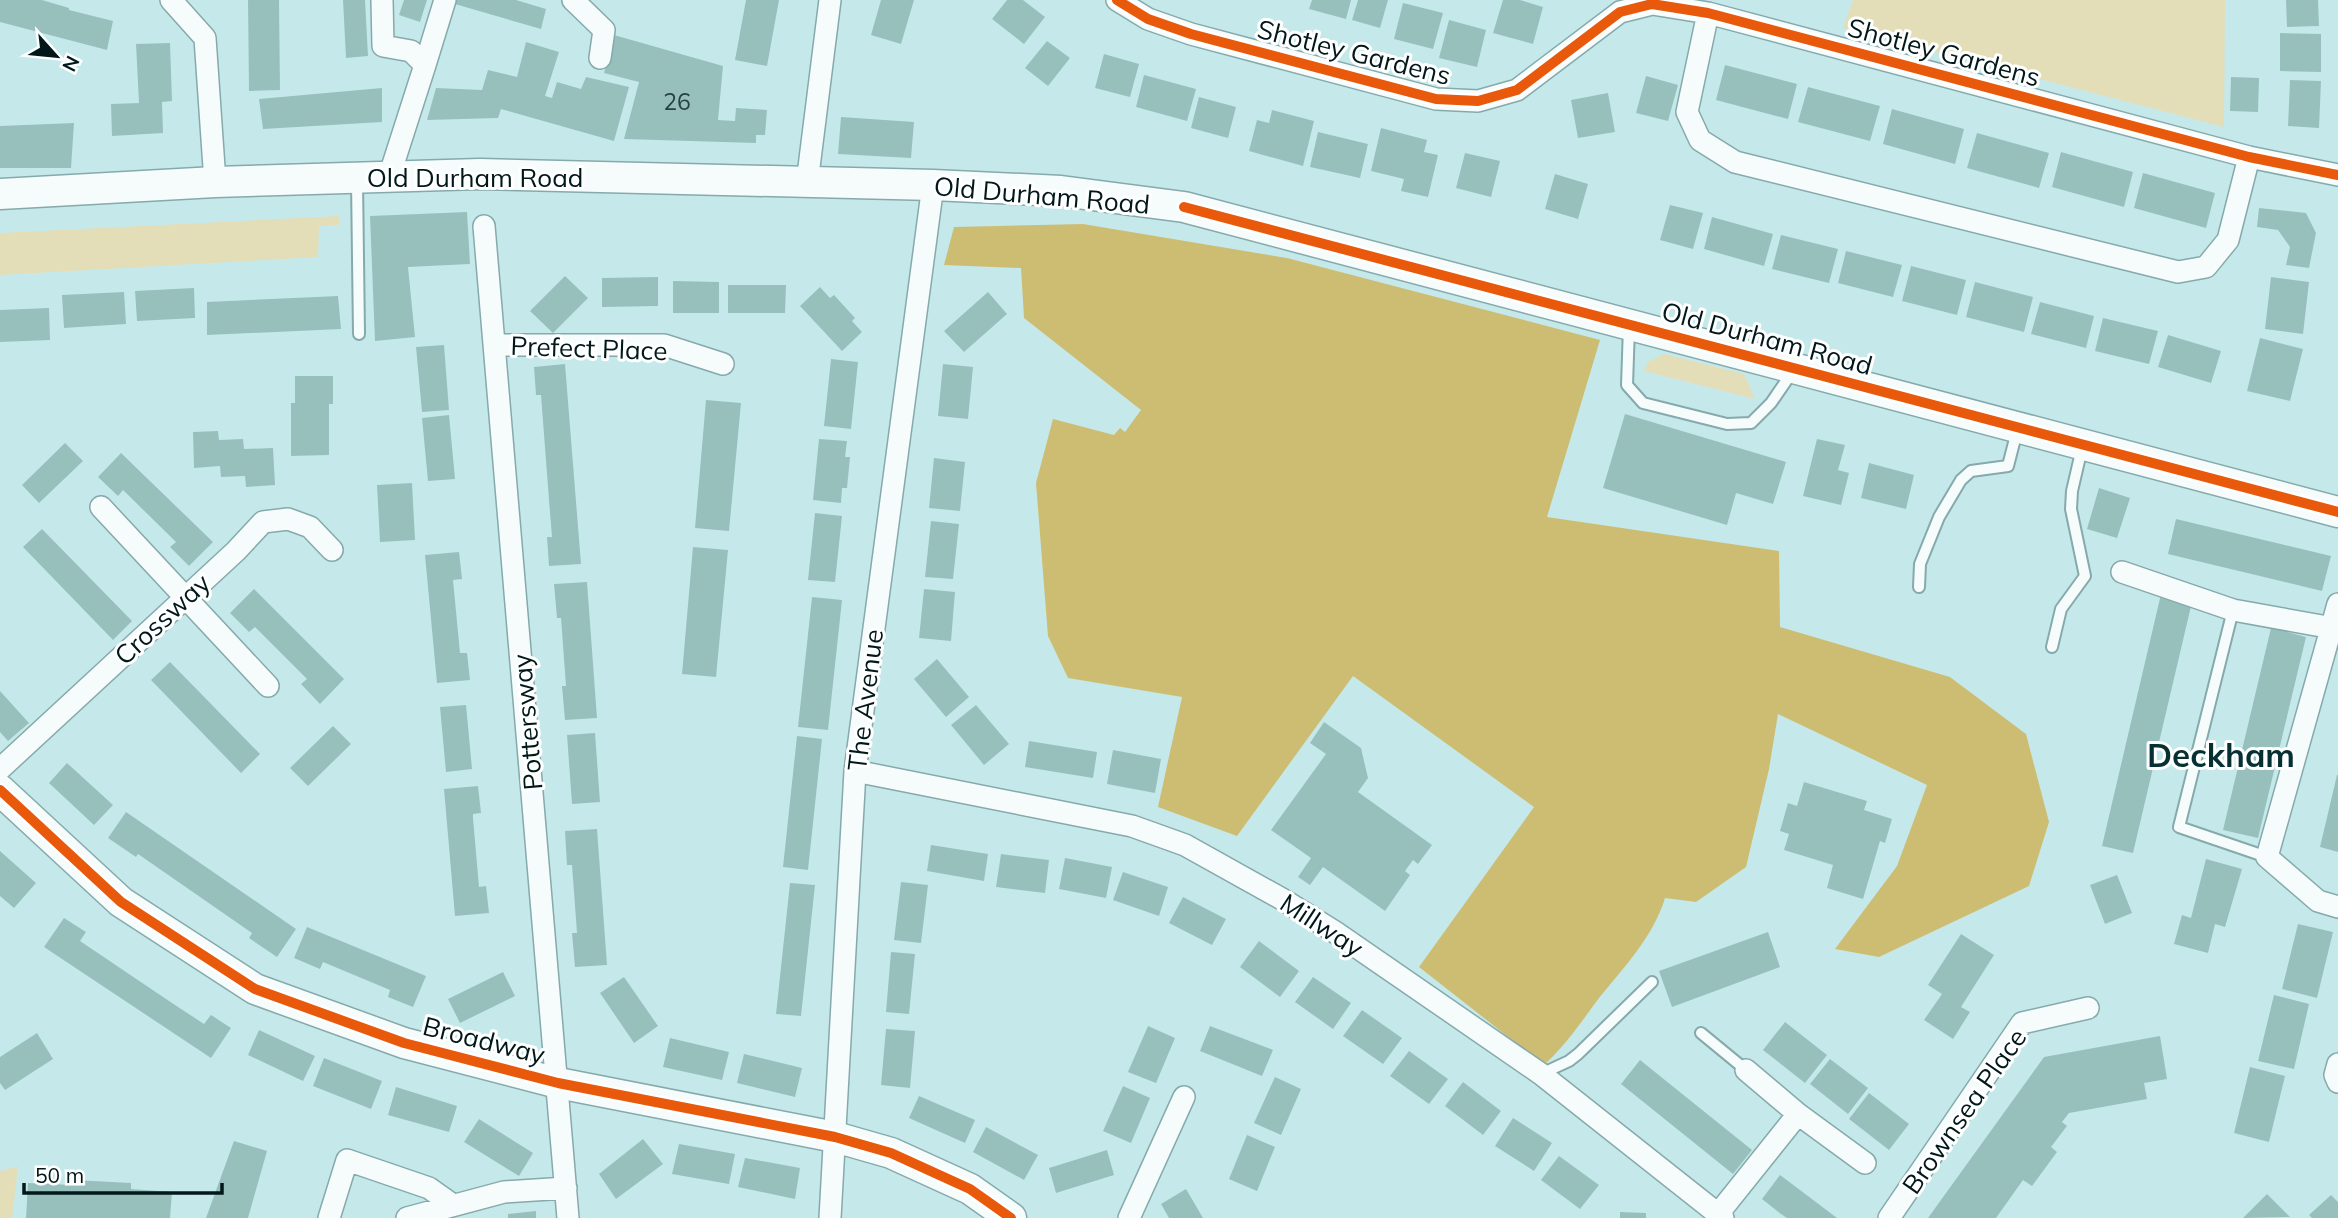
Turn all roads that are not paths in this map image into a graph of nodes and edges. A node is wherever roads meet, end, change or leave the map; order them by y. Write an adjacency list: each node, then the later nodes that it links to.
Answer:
1 (171, 0): 14 (street)
2 (382, 0): 9 (street)
3 (445, 0): 9 (street)
4 (573, 0): 8 (street)
5 (830, 0): 15 (street)
6 (1117, 0): 7 (street, Shotley Gardens)
7 (1708, 13): 10 (street, Shotley Gardens); 10 (street)
8 (600, 58)
9 (425, 65): 12 (street)
10 (2249, 157): 11 (street, Shotley Gardens)
11 (2338, 175)
12 (389, 177): 13 (main road, Old Durham Road); 15 (main road, Old Durham Road)
13 (356, 178): 14 (main road, Old Durham Road); 20 (lane)
14 (215, 182): 17 (main road, Old Durham Road)
15 (807, 183): 16 (main road, Old Durham Road)
16 (933, 185): 19 (main road, Old Durham Road); 38 (street, The Avenue)
17 (0, 194)
18 (484, 226): 21 (street, Pottersway)
19 (1629, 325): 23 (main road, Old Durham Road); 23 (lane)
20 (359, 334)
21 (495, 345): 22 (street, Prefect Place); 49 (street, Pottersway)
22 (723, 364)
23 (1795, 369): 24 (main road, Old Durham Road)
24 (2018, 428): 25 (main road, Old Durham Road); 30 (lane)
25 (2083, 445): 26 (main road, Old Durham Road); 35 (lane)
26 (2336, 505)
27 (101, 507): 31 (street)
28 (332, 550): 31 (street, Crossway)
29 (2122, 572): 33 (street)
30 (1919, 587)
31 (185, 597): 36 (street); 37 (street, Crossway)
32 (2338, 604): 34 (street)
33 (2233, 610): 34 (street); 40 (lane)
34 (2335, 628): 40 (street)
35 (2052, 647)
36 (268, 686)
37 (0, 769)
38 (855, 771): 47 (street, Millway); 52 (street, The Avenue)
39 (0, 790): 49 (main road, Broadway)
40 (2267, 857): 41 (street)
41 (2338, 907)
42 (1652, 982): 47 (lane)
43 (2088, 1008): 63 (street, Brownsea Place)
44 (1701, 1033): 46 (lane)
45 (2338, 1064): 48 (street)
46 (1746, 1070): 51 (street)
47 (1541, 1074): 56 (street, Millway)
48 (2338, 1082)
49 (558, 1083): 52 (main road, Broadway); 54 (street, Pottersway)
50 (1184, 1097): 62 (street)
51 (1798, 1114): 53 (street); 56 (street)
52 (835, 1137): 60 (street, The Avenue); 61 (main road, Broadway)
53 (1865, 1163)
54 (566, 1188): 55 (street); 59 (street, Pottersway)
55 (453, 1205): 57 (street); 58 (street)
56 (1719, 1217)
57 (329, 1218)
58 (407, 1218)
59 (568, 1218)
60 (830, 1218)
61 (1011, 1218)
62 (1129, 1218)
63 (1889, 1218)

